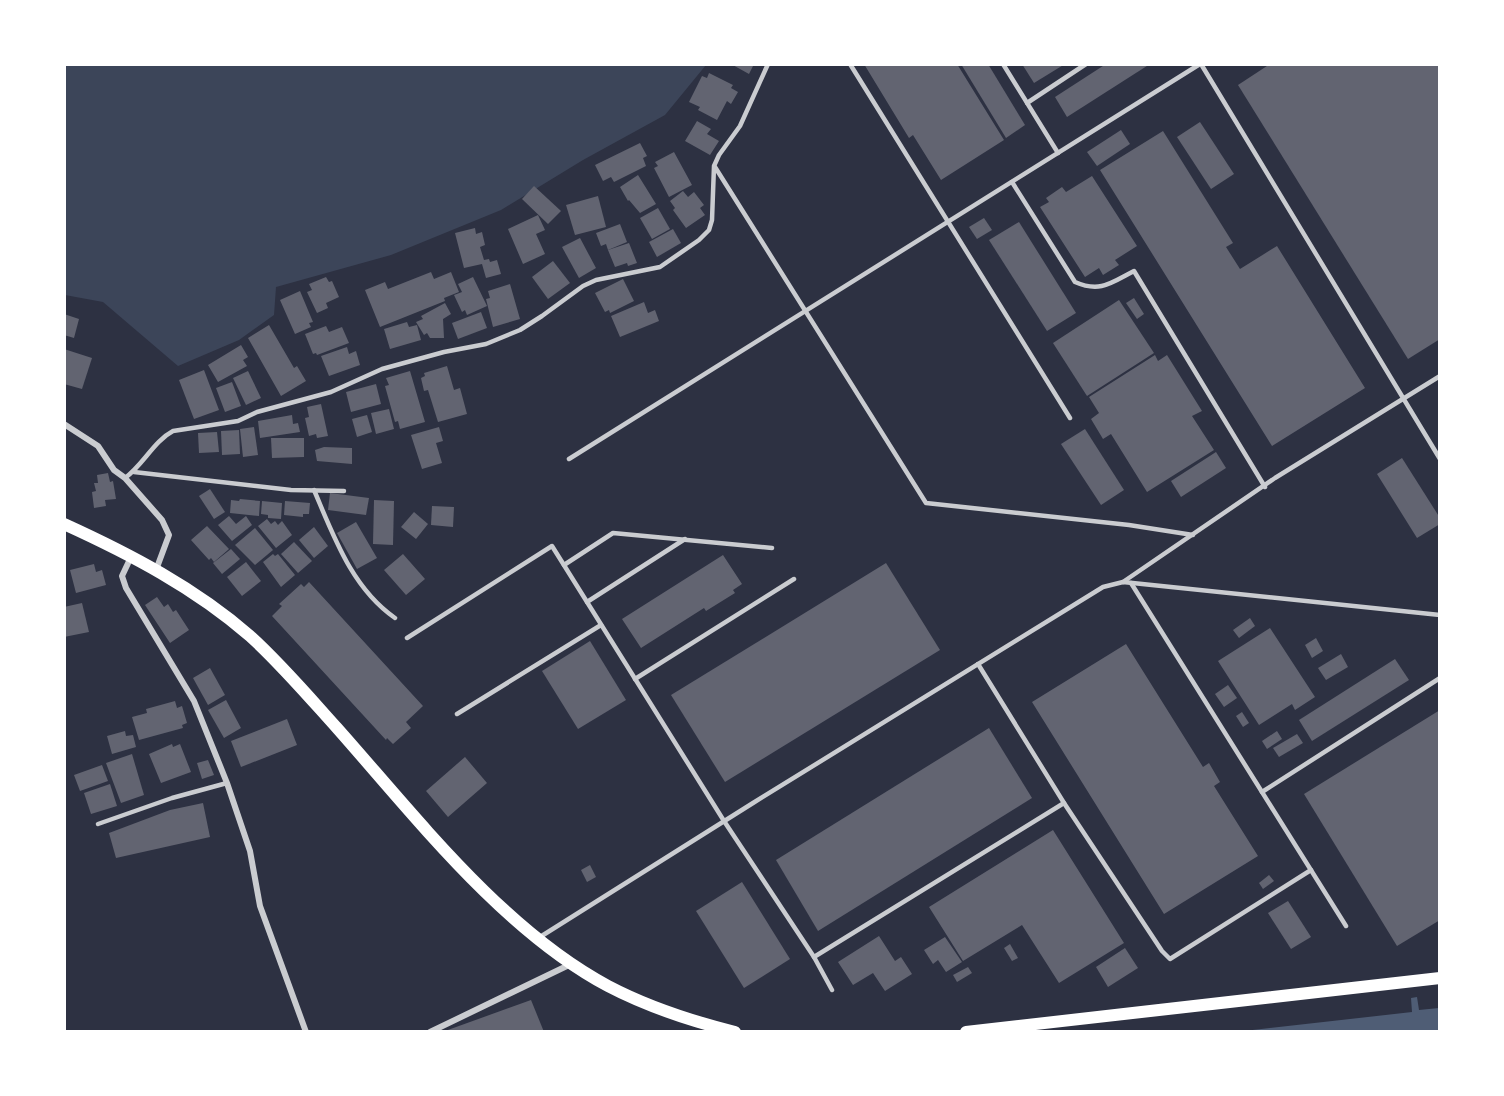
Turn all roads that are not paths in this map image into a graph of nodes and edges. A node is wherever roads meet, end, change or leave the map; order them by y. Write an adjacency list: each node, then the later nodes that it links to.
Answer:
1 (768, 64): 8 (lane)
2 (850, 64): 10 (lane)
3 (1003, 64): 6 (lane)
4 (1086, 64): 6 (lane)
5 (1200, 64): 7 (lane); 13 (lane)
6 (1027, 103): 7 (lane)
7 (1058, 153): 9 (lane)
8 (714, 166): 11 (lane); 18 (lane)
9 (1012, 182): 10 (lane); 20 (lane)
10 (949, 222): 11 (lane); 14 (lane)
11 (807, 311): 16 (lane); 24 (lane)
12 (1440, 376): 13 (lane)
13 (1401, 399): 17 (lane); 20 (lane)
14 (1070, 418)
15 (64, 424): 19 (street)
16 (569, 459)
17 (1440, 459)
18 (134, 472): 19 (lane); 21 (lane)
19 (125, 478): 29 (street)
20 (1265, 487): 24 (lane)
21 (314, 490): 22 (lane); 35 (lane)
22 (344, 491)
23 (64, 524): 27 (main road)
24 (1193, 535): 31 (lane)
25 (685, 540): 26 (lane); 28 (lane); 33 (lane)
26 (772, 548)
27 (131, 556): 29 (main road); 42 (street)
28 (564, 565): 33 (lane); 37 (lane)
29 (156, 570): 49 (main road)
30 (794, 579): 40 (lane)
31 (1123, 582): 32 (lane); 38 (lane)
32 (1131, 583): 34 (lane); 43 (lane)
33 (587, 602): 36 (lane)
34 (1440, 615)
35 (395, 618)
36 (601, 625): 40 (lane); 41 (lane)
37 (407, 638)
38 (978, 664): 44 (lane); 45 (lane)
39 (1440, 678): 43 (lane)
40 (635, 679): 45 (lane)
41 (457, 714)
42 (227, 783): 46 (lane); 54 (street)
43 (1262, 792): 47 (lane)
44 (1064, 803): 47 (lane); 50 (lane)
45 (724, 821): 49 (lane); 50 (lane)
46 (98, 824)
47 (1311, 870): 48 (lane)
48 (1346, 926)
49 (537, 939): 51 (main road)
50 (814, 957): 53 (lane)
51 (572, 964): 55 (street); 56 (main road)
52 (1440, 978): 57 (main road)
53 (832, 990)
54 (306, 1032)
55 (430, 1032)
56 (735, 1032)
57 (966, 1032)

